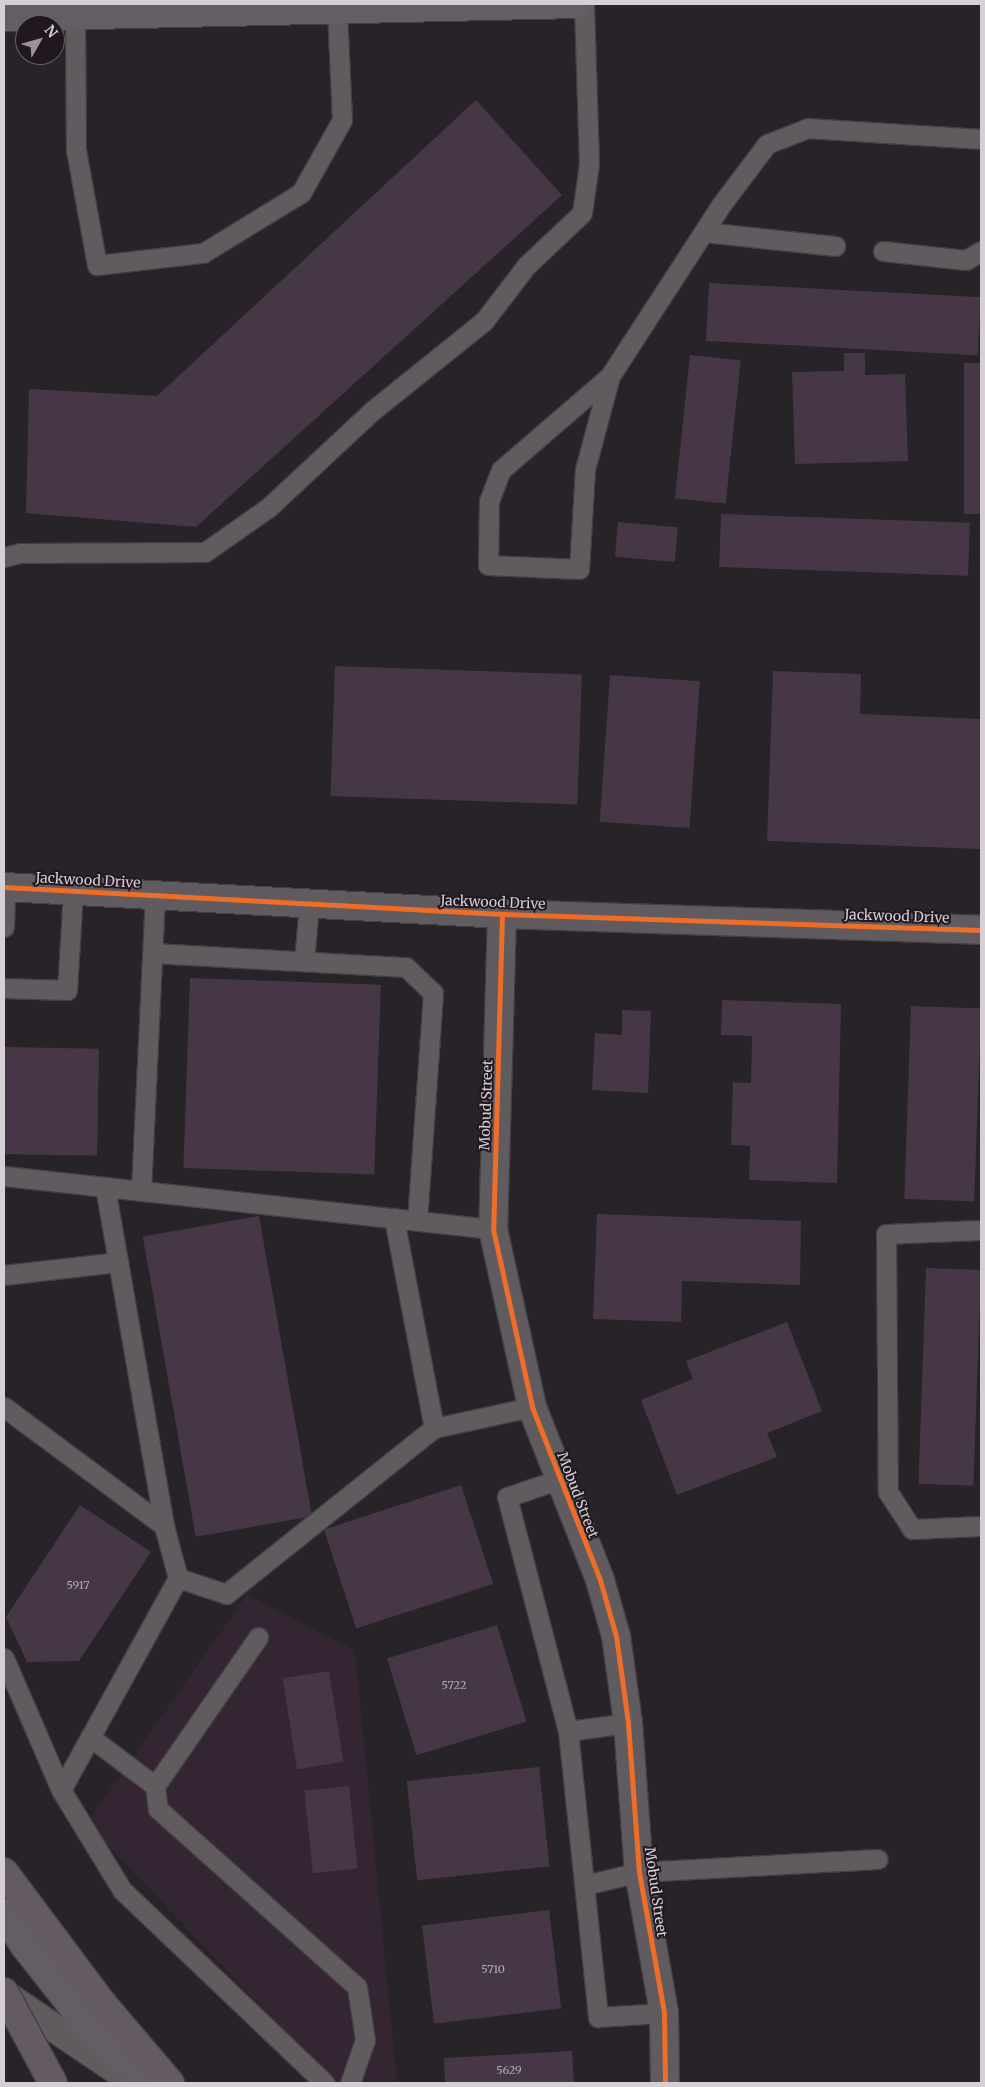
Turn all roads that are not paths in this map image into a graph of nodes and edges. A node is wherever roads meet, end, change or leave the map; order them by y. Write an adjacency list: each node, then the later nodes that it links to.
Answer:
1 (575, 4): 4 (main road)
2 (584, 4): 13 (lane)
3 (190, 8): 4 (main road); 5 (main road)
4 (337, 11): 5 (lane)
5 (75, 15): 6 (main road)
6 (4, 17)
7 (981, 139): 8 (lane)
8 (704, 232): 9 (lane); 12 (lane)
9 (835, 246)
10 (883, 251): 11 (lane)
11 (981, 251)
12 (610, 376): 12 (lane)
13 (4, 557)
14 (4, 887): 15 (street, Jackwood Drive); 19 (lane)
15 (73, 891): 16 (street, Jackwood Drive); 23 (lane)
16 (155, 895): 17 (street, Jackwood Drive); 21 (lane)
17 (309, 904): 18 (street, Jackwood Drive); 22 (lane)
18 (502, 914): 20 (street, Jackwood Drive); 29 (street, Mobud Street)
19 (4, 927)
20 (981, 930)
21 (153, 952): 22 (lane); 26 (lane)
22 (304, 961): 28 (lane)
23 (4, 988)
24 (4, 1176): 25 (lane)
25 (105, 1187): 26 (lane); 31 (lane)
26 (141, 1191): 27 (lane)
27 (394, 1218): 28 (lane); 35 (lane)
28 (416, 1220): 29 (lane)
29 (493, 1228): 34 (street, Mobud Street)
30 (981, 1230): 38 (lane)
31 (118, 1262): 32 (lane); 37 (lane)
32 (4, 1275)
33 (4, 1407): 37 (lane)
34 (532, 1407): 35 (lane); 36 (street, Mobud Street)
35 (434, 1428): 39 (lane)
36 (560, 1479): 42 (street, Mobud Street); 43 (lane)
37 (164, 1526): 39 (lane)
38 (981, 1526)
39 (178, 1578): 44 (lane)
40 (258, 1637): 45 (lane)
41 (4, 1658): 46 (lane)
42 (628, 1723): 43 (lane); 49 (street, Mobud Street)
43 (568, 1731): 50 (lane)
44 (90, 1736): 45 (lane); 46 (lane)
45 (154, 1786): 59 (lane)
46 (61, 1790): 58 (lane)
47 (878, 1859): 49 (lane)
48 (4, 1872): 57 (highway)
49 (639, 1872): 50 (lane); 53 (street, Mobud Street)
50 (585, 1885): 53 (lane)
51 (4, 1913): 56 (main road)
52 (4, 1993): 54 (highway, bridge); 55 (street)
53 (664, 2014): 60 (street, Mobud Street)
54 (53, 2083)
55 (136, 2083)
56 (148, 2083)
57 (170, 2083)
58 (326, 2083)
59 (350, 2083)
60 (665, 2083)

